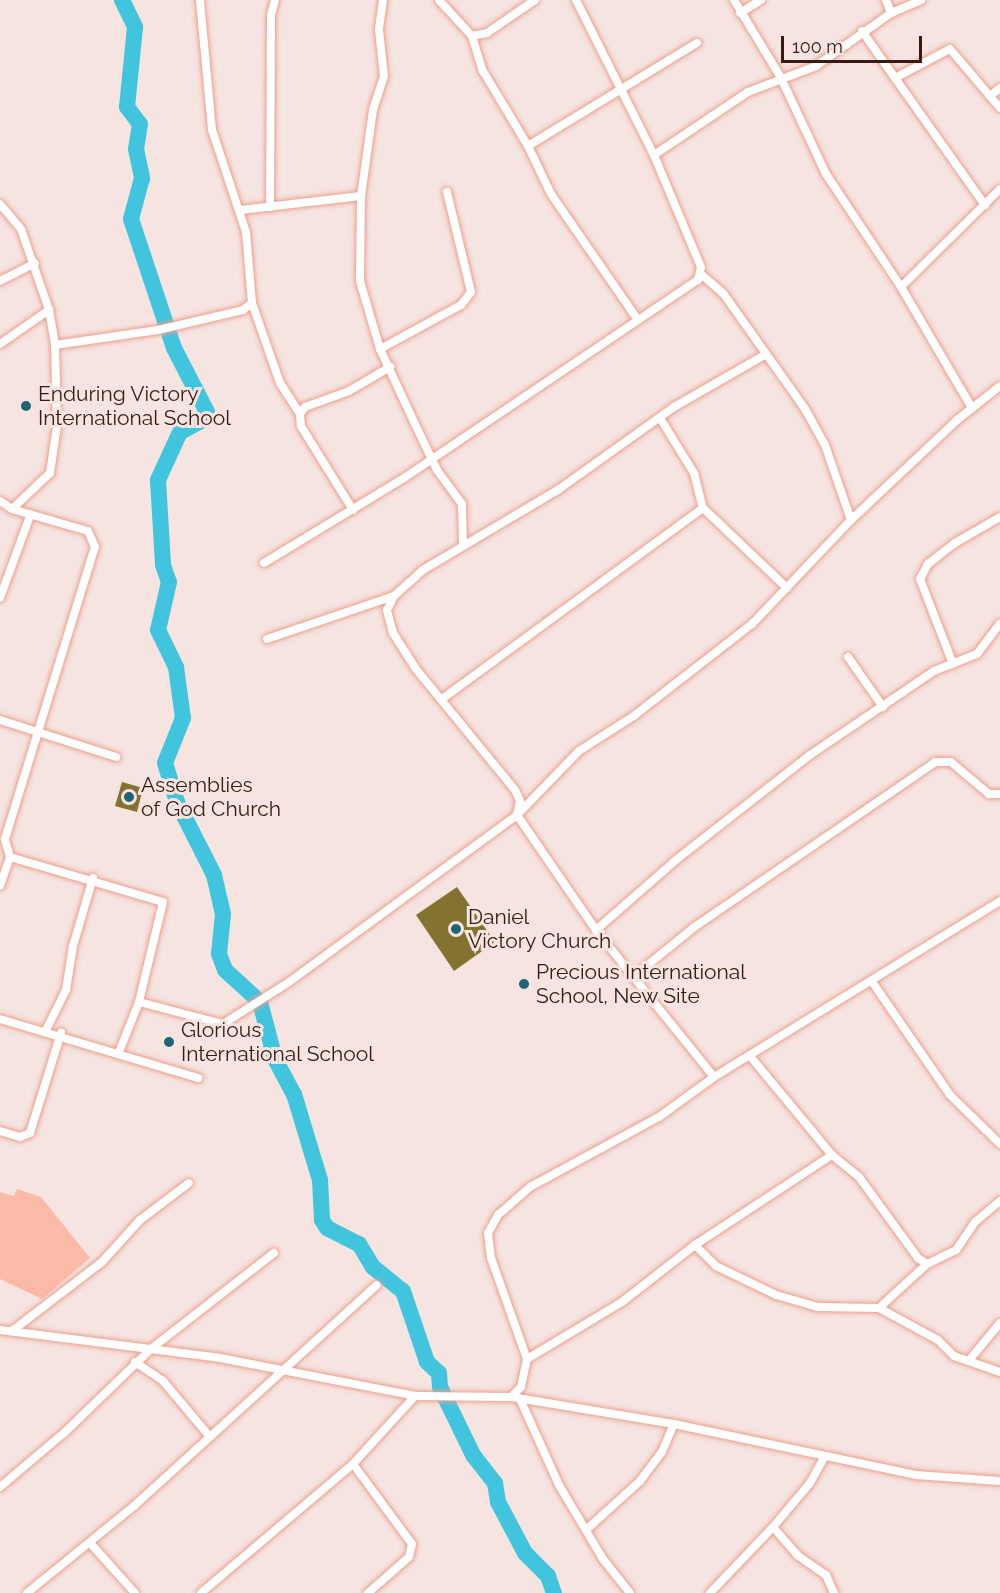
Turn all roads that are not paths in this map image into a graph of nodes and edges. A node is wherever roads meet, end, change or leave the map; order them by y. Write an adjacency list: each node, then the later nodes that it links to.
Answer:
1 (200, 0): 30 (street)
2 (275, 0): 29 (street)
3 (383, 0): 26 (street)
4 (439, 0): 14 (street)
5 (535, 0): 14 (street)
6 (576, 0): 19 (street)
7 (734, 0): 11 (street)
8 (761, 0): 11 (street)
9 (886, 0): 12 (street)
10 (921, 0): 12 (street)
11 (740, 13): 16 (street)
12 (891, 13): 13 (street)
13 (862, 31): 16 (street); 17 (street)
14 (472, 36): 22 (street)
15 (697, 43): 19 (street)
16 (781, 78): 23 (street); 34 (street)
17 (895, 78): 20 (street); 28 (street)
18 (1000, 88): 20 (street)
19 (620, 91): 22 (street); 23 (street)
20 (990, 96): 21 (street)
21 (1000, 108)
22 (528, 146): 37 (street)
23 (654, 155): 32 (street)
24 (1000, 189): 28 (street)
25 (447, 192): 40 (street)
26 (361, 196): 29 (street); 40 (street)
27 (0, 204): 31 (street)
28 (985, 205): 34 (street)
29 (270, 207): 30 (street)
30 (240, 210): 35 (street)
31 (35, 263): 33 (street); 36 (street)
32 (702, 275): 37 (street); 41 (street)
33 (0, 280)
34 (901, 287): 44 (street)
35 (252, 303): 39 (street); 45 (street)
36 (49, 310): 38 (street); 39 (street)
37 (638, 320): 47 (street)
38 (0, 344)
39 (56, 345): 50 (street)
40 (380, 349): 42 (street)
41 (766, 354): 46 (street); 54 (street)
42 (390, 367): 45 (street); 47 (street)
43 (1000, 386): 44 (street)
44 (972, 408): 54 (street)
45 (300, 414): 51 (street)
46 (660, 418): 49 (street); 55 (street)
47 (431, 459): 51 (street); 55 (street)
48 (0, 501): 50 (street)
49 (704, 508): 57 (street); 64 (street)
50 (12, 509): 52 (street)
51 (353, 510): 56 (street)
52 (30, 516): 59 (street); 67 (street)
53 (1000, 518): 63 (street)
54 (851, 520): 57 (street)
55 (463, 544): 58 (street)
56 (264, 563)
57 (787, 588): 70 (street)
58 (394, 596): 61 (street); 64 (street)
59 (0, 598)
60 (1000, 624): 63 (street)
61 (267, 639)
62 (848, 657): 65 (street)
63 (953, 664): 65 (street)
64 (442, 699): 70 (street)
65 (883, 707): 76 (street)
66 (0, 720): 67 (street)
67 (36, 733): 68 (street); 71 (street)
68 (116, 757)
69 (1000, 794): 77 (street)
70 (517, 815): 76 (street); 79 (street)
71 (2, 838): 72 (street)
72 (9, 856): 73 (street); 74 (street)
73 (93, 878): 79 (street); 81 (street)
74 (0, 886)
75 (1000, 901): 78 (street)
76 (596, 930): 77 (street)
77 (633, 977): 85 (street)
78 (873, 983): 84 (street); 88 (street)
79 (139, 1002): 83 (street)
80 (0, 1019): 81 (street)
81 (46, 1030): 82 (street)
82 (61, 1033): 83 (street); 87 (street)
83 (119, 1052): 86 (street)
84 (750, 1056): 85 (street); 89 (street)
85 (714, 1077): 102 (street)
86 (198, 1078)
87 (0, 1131)
88 (1000, 1144)
89 (832, 1155): 92 (street); 94 (street)
90 (189, 1183): 99 (street)
91 (1000, 1201): 94 (street)
92 (695, 1245): 96 (street); 102 (street)
93 (274, 1253): 100 (street)
94 (927, 1264): 96 (street)
95 (377, 1285): 104 (street)
96 (879, 1308): 101 (street)
97 (1000, 1323): 101 (street)
98 (0, 1330): 99 (street)
99 (12, 1331): 100 (street)
100 (151, 1349): 103 (street); 104 (street)
101 (971, 1358): 105 (street)
102 (527, 1359): 107 (street)
103 (135, 1362): 110 (street); 114 (street)
104 (278, 1371): 106 (street); 110 (street)
105 (1000, 1372)
106 (415, 1396): 107 (street); 112 (street)
107 (511, 1396): 108 (street)
108 (520, 1399): 109 (street); 116 (street)
109 (674, 1424): 111 (street); 116 (street)
110 (210, 1437): 117 (street)
111 (824, 1458): 113 (street); 115 (street)
112 (353, 1464): 120 (street); 121 (street)
113 (1000, 1481)
114 (0, 1487)
115 (773, 1527): 123 (street); 124 (street)
116 (586, 1530): 122 (street)
117 (91, 1544): 118 (street); 119 (street)
118 (27, 1593)
119 (135, 1593)
120 (201, 1593)
121 (368, 1593)
122 (630, 1593)
123 (710, 1593)
124 (834, 1593)

